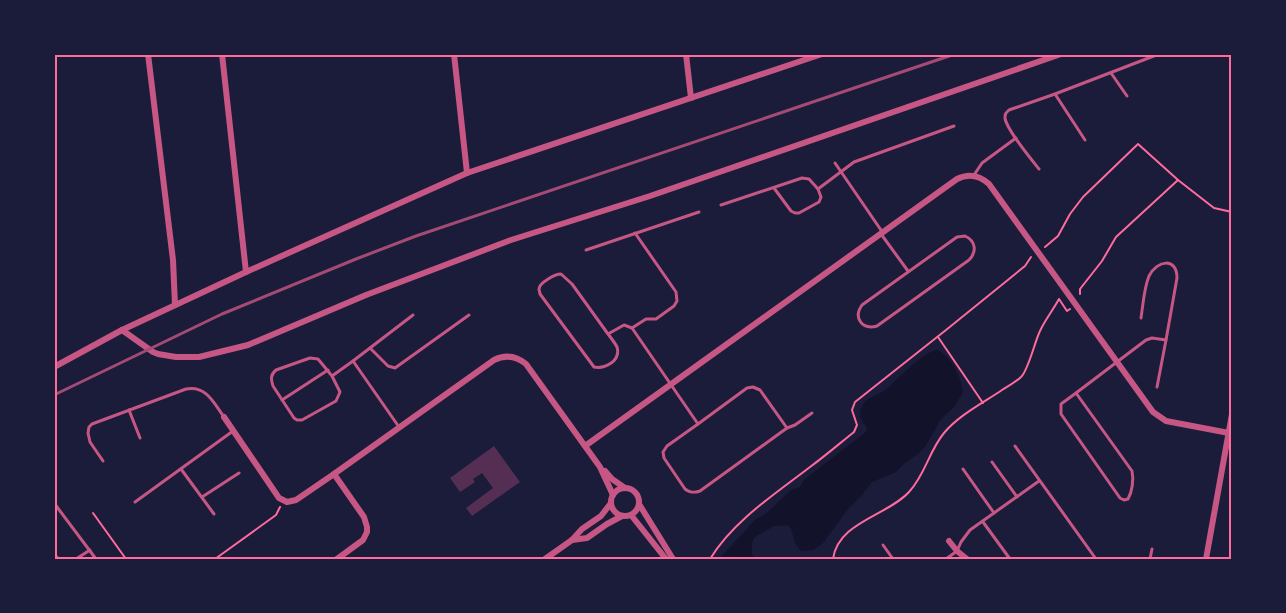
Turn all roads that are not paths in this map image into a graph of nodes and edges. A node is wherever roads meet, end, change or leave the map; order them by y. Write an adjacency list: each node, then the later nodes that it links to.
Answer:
1 (148, 54): 29 (street)
2 (222, 54): 27 (street)
3 (454, 54): 18 (street)
4 (686, 54): 11 (street)
5 (822, 54): 11 (street)
6 (1061, 54): 34 (street)
7 (1159, 54): 8 (lane)
8 (1111, 73): 9 (lane); 10 (lane)
9 (1055, 94): 13 (lane); 14 (lane)
10 (1127, 96)
11 (691, 98): 18 (street)
12 (954, 126): 17 (lane)
13 (1016, 138): 16 (lane); 19 (lane)
14 (1085, 140)
15 (834, 163): 17 (lane)
16 (1039, 169)
17 (840, 172): 21 (lane); 24 (lane)
18 (467, 173): 27 (street)
19 (974, 175): 24 (street); 39 (street)
20 (774, 188): 21 (lane); 21 (lane); 22 (lane)
21 (818, 189)
22 (721, 205)
23 (699, 212): 25 (lane)
24 (882, 233): 28 (lane); 43 (street)
25 (635, 234): 26 (lane); 33 (lane)
26 (586, 250)
27 (246, 272): 29 (street)
28 (908, 272): 28 (lane)
29 (175, 305): 34 (street)
30 (413, 315): 37 (lane)
31 (469, 315): 37 (lane)
32 (1141, 318): 36 (lane)
33 (632, 328): 35 (lane); 43 (lane)
34 (122, 330): 40 (street)
35 (608, 334): 35 (lane)
36 (1166, 340): 39 (lane); 44 (lane)
37 (370, 348): 38 (lane)
38 (353, 361): 42 (lane); 52 (lane)
39 (1117, 362): 45 (lane); 55 (street)
40 (54, 367)
41 (328, 370): 42 (lane); 46 (lane); 46 (lane)
42 (332, 376): 46 (lane)
43 (671, 384): 51 (lane); 57 (street)
44 (1157, 387)
45 (1076, 393): 45 (lane)
46 (282, 400)
47 (129, 410): 50 (lane); 56 (lane); 59 (lane)
48 (812, 412): 53 (lane)
49 (1232, 414): 55 (street)
50 (224, 417): 54 (street)
51 (698, 424): 53 (lane); 53 (lane)
52 (399, 427): 57 (street); 65 (street)
53 (787, 428)
54 (233, 431): 62 (lane); 65 (street)
55 (1229, 433): 100 (street)
56 (140, 438)
57 (585, 446): 61 (street)
58 (1015, 446): 66 (lane)
59 (103, 461)
60 (992, 462): 70 (lane)
61 (600, 467): 67 (street); 68 (street)
62 (181, 469): 69 (lane); 71 (lane)
63 (963, 469): 75 (lane)
64 (239, 473): 69 (lane)
65 (334, 474): 90 (street)
66 (1039, 481): 70 (lane); 98 (lane)
67 (625, 488): 68 (street); 74 (street)
68 (614, 495): 73 (street)
69 (202, 497): 76 (lane)
70 (1017, 497): 75 (lane)
71 (135, 502)
72 (54, 503): 84 (lane)
73 (611, 503): 78 (street); 80 (street)
74 (639, 504): 77 (street); 93 (street)
75 (994, 513): 79 (lane)
76 (214, 514)
77 (631, 515): 78 (street); 92 (street)
78 (622, 516): 80 (street)
79 (982, 522): 85 (lane); 97 (lane)
80 (572, 540): 91 (street)
81 (949, 541): 85 (street)
82 (883, 545): 94 (lane)
83 (1152, 549): 99 (lane)
84 (90, 550): 88 (lane); 89 (lane)
85 (957, 551): 95 (lane); 96 (street)
86 (54, 553): 87 (lane)
87 (58, 559)
88 (76, 559)
89 (96, 559)
90 (337, 559)
91 (545, 559)
92 (666, 559)
93 (673, 559)
94 (893, 559)
95 (946, 559)
96 (967, 559)
97 (1010, 559)
98 (1096, 559)
99 (1150, 559)
100 (1206, 559)

